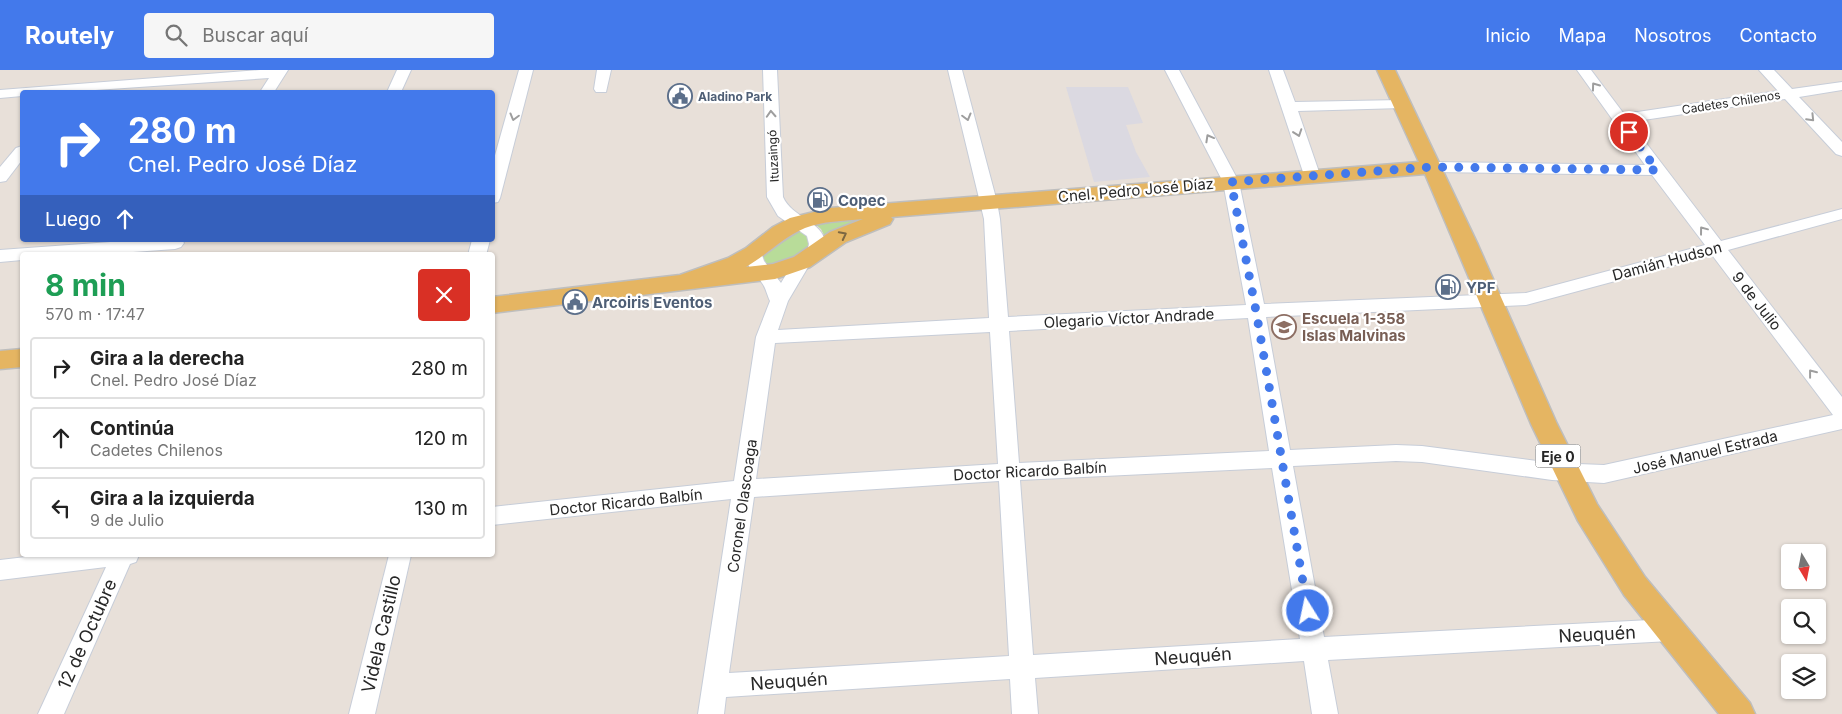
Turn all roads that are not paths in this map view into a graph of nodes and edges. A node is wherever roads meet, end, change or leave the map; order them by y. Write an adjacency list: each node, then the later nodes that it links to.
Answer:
1 (92, 70): 15 (street)
2 (404, 70): 17 (street)
3 (526, 70): 24 (street, one-way to 24)
4 (604, 70): 14 (street)
5 (770, 70): 38 (street, Ituzaingó, one-way to 5)
6 (955, 70): 35 (street, one-way to 35)
7 (1172, 70): 33 (street, one-way to 7)
8 (1276, 70): 22 (street)
9 (1386, 70): 21 (main road, Eje 0)
10 (1584, 70): 23 (street, 9 de Julio, one-way to 10)
11 (1766, 70): 20 (street)
12 (280, 72): 15 (street); 16 (street)
13 (1842, 86): 20 (street, Cadetes Chilenos)
14 (601, 89)
15 (75, 90)
16 (268, 90)
17 (395, 90)
18 (20, 93): 19 (street)
19 (0, 94)
20 (1788, 94): 23 (street, Cadetes Chilenos); 26 (street, one-way to 26)
21 (1402, 104): 22 (street); 28 (main road, Eje 0)
22 (1289, 107): 32 (street, one-way to 32)
23 (1620, 119): 29 (street, 9 de Julio)
24 (508, 138): 25 (street); 34 (street)
25 (495, 139)
26 (1842, 151)
27 (20, 153): 31 (street)
28 (1432, 167): 29 (street); 32 (main road, Cnel. Pedro José Díaz); 46 (main road, Eje 0)
29 (1657, 170): 40 (street, 9 de Julio, one-way to 29)
30 (20, 171): 31 (street)
31 (1, 174)
32 (1312, 175): 33 (main road, Cnel. Pedro José Díaz)
33 (1231, 182): 35 (main road, Cnel. Pedro José Díaz); 48 (street)
34 (495, 187)
35 (990, 202): 36 (main road, Cnel. Pedro José Díaz); 49 (street)
36 (931, 208): 38 (main road, Cnel. Pedro José Díaz); 44 (main road, Cnel. Pedro José Díaz, one-way to 36)
37 (1842, 214): 40 (street, Damián Hudson)
38 (797, 226): 44 (main road, Cnel. Pedro José Díaz); 44 (street, Ituzaingó)
39 (173, 246): 41 (street)
40 (1716, 248): 46 (street, Damián Hudson); 53 (street, 9 de Julio, one-way to 40)
41 (69, 252)
42 (20, 255): 43 (street)
43 (0, 256)
44 (780, 262): 45 (street); 45 (street, Coronel Olascoaga); 47 (main road, Cnel. Pedro José Díaz)
45 (779, 301): 50 (street, Coronel Olascoaga)
46 (1492, 302): 48 (street, Olegario Víctor Andrade); 57 (main road, Eje 0)
47 (495, 305)
48 (1256, 311): 49 (street, Olegario Víctor Andrade); 55 (street)
49 (1000, 325): 50 (street, Olegario Víctor Andrade); 56 (street)
50 (766, 336): 58 (street, Coronel Olascoaga)
51 (20, 358): 52 (main road)
52 (0, 360)
53 (1842, 412)
54 (1842, 421): 57 (street, José Manuel Estrada)
55 (1282, 458): 56 (street, Doctor Ricardo Balbín); 57 (street, Doctor Ricardo Balbín); 65 (street)
56 (1008, 472): 58 (street, Doctor Ricardo Balbín); 66 (street)
57 (1567, 473): 64 (main road, Eje 0)
58 (744, 489): 59 (street, Doctor Ricardo Balbín); 67 (street, Coronel Olascoaga)
59 (495, 516)
60 (107, 557): 63 (street)
61 (122, 557): 68 (street, 12 de Octubre)
62 (400, 557): 69 (street, Videla Castillo)
63 (0, 570)
64 (1670, 630): 65 (street, Neuquén); 73 (main road, Eje 0)
65 (1314, 649): 66 (street, Neuquén); 72 (street)
66 (1021, 667): 67 (street, Neuquén); 71 (street)
67 (716, 686): 70 (street, Coronel Olascoaga)
68 (51, 714)
69 (362, 714)
70 (711, 714)
71 (1025, 714)
72 (1325, 714)
73 (1739, 714)

